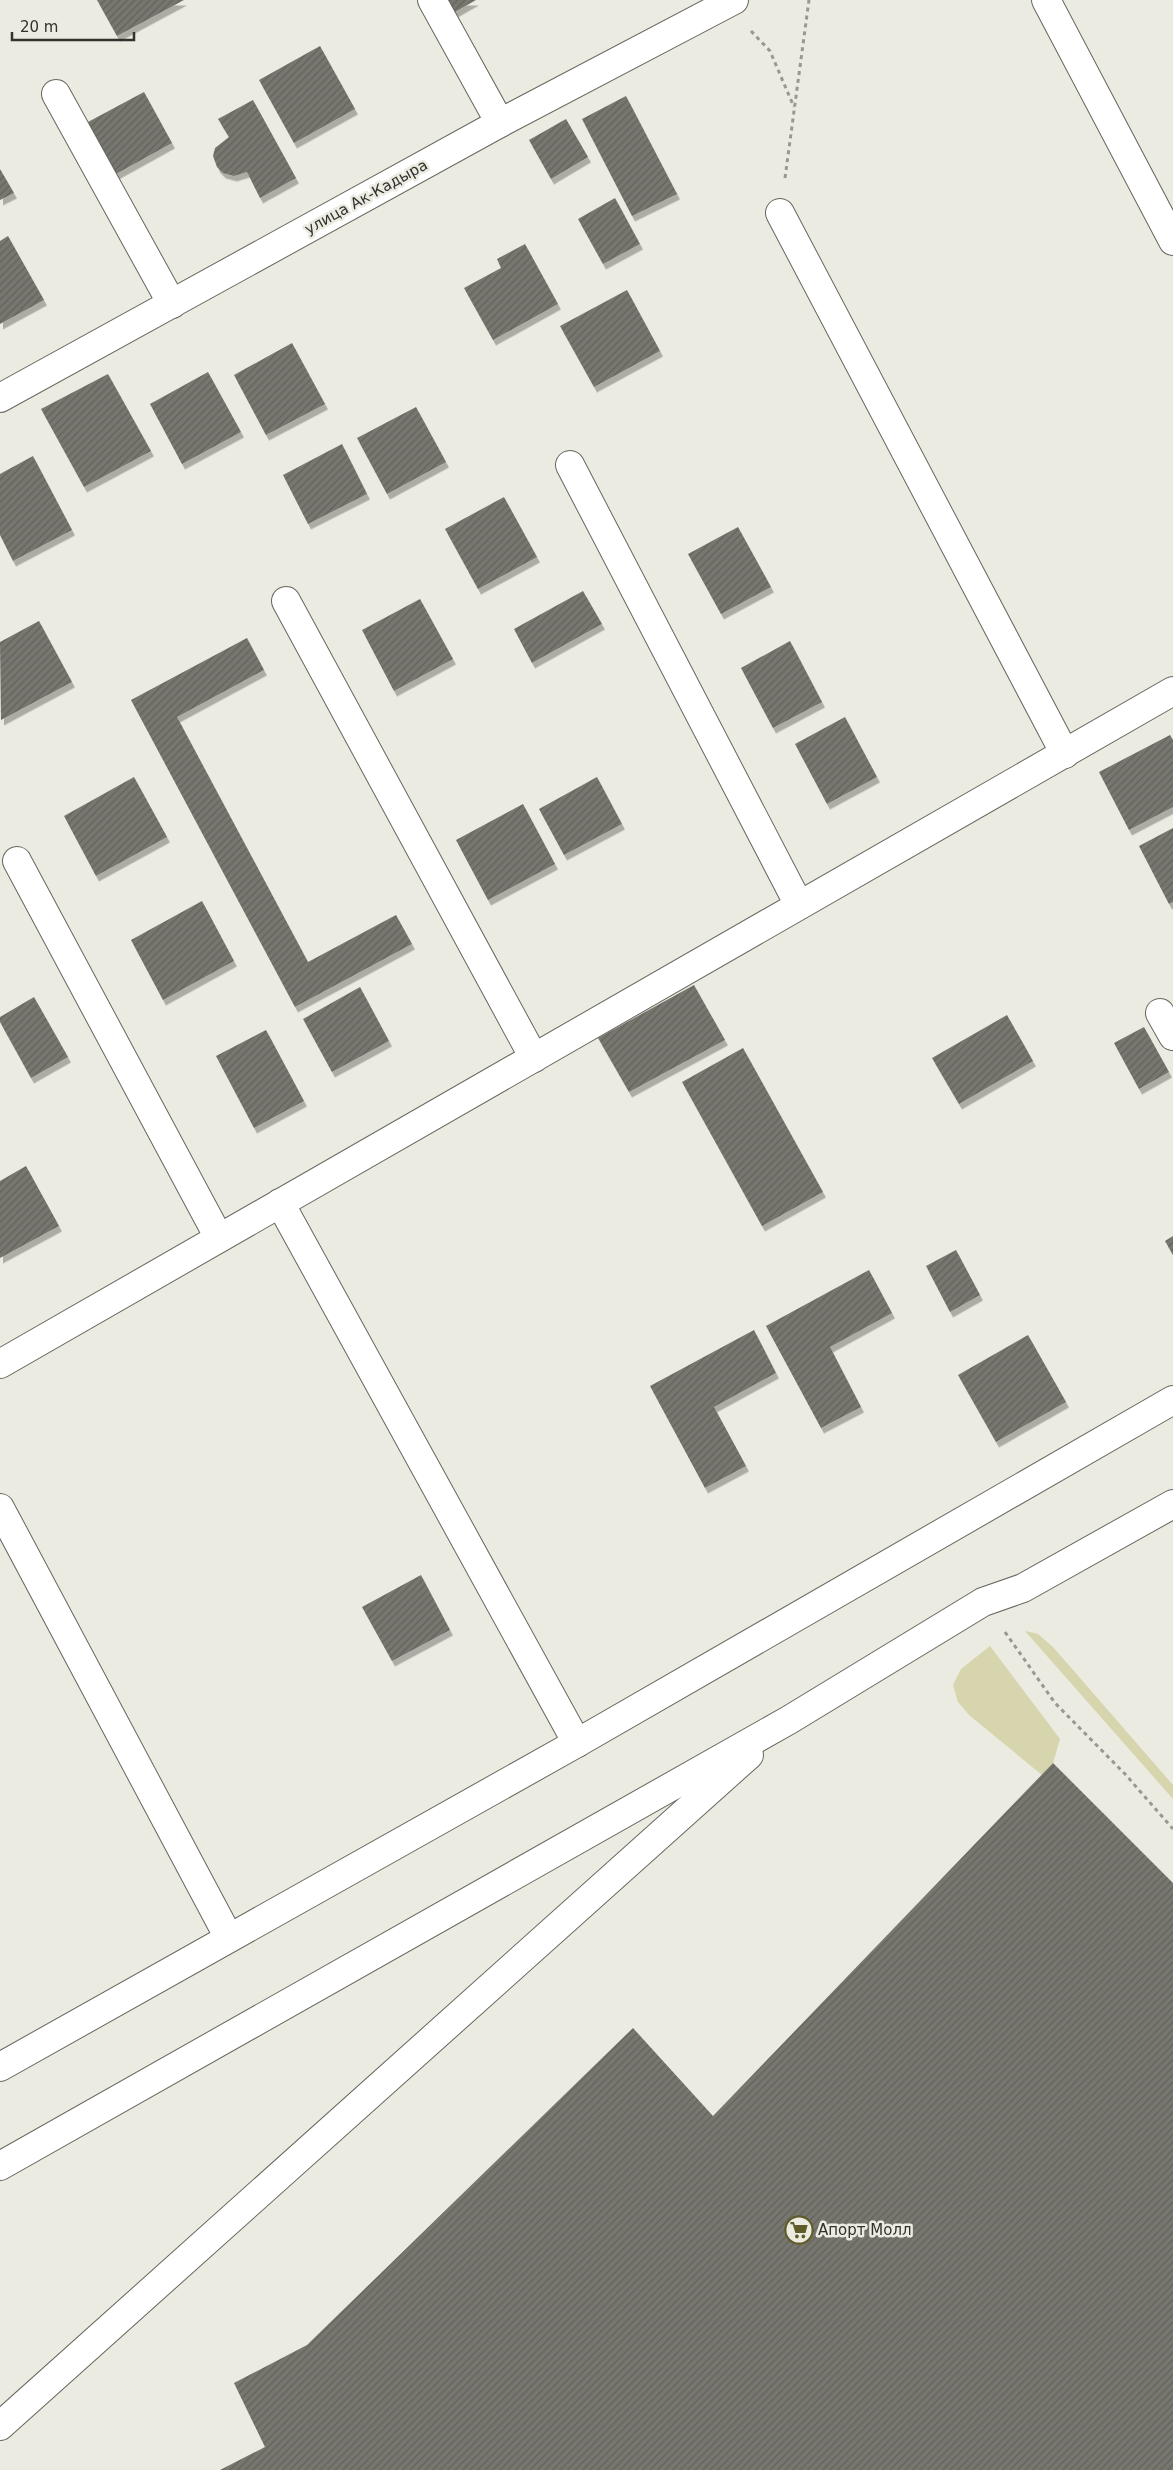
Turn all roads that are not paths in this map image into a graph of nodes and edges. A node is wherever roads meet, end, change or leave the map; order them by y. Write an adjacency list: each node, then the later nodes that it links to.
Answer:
1 (432, 0): 5 (street)
2 (1046, 0): 7 (street)
3 (730, 2): 5 (street, улица Ак-Кадыра)
4 (56, 94): 8 (street)
5 (500, 123): 8 (street, улица Ак-Кадыра)
6 (780, 213): 13 (street)
7 (1173, 241)
8 (172, 304): 9 (street, улица Ак-Кадыра)
9 (0, 398)
10 (570, 465): 15 (street)
11 (286, 601): 16 (street)
12 (1173, 691): 13 (street)
13 (1065, 754): 15 (street)
14 (18, 861): 18 (street)
15 (799, 906): 16 (street)
16 (534, 1058): 17 (street)
17 (280, 1203): 18 (street); 24 (street)
18 (219, 1238): 19 (street)
19 (0, 1364)
20 (1173, 1400): 24 (street)
21 (1173, 1504): 23 (street)
22 (0, 1508): 25 (street)
23 (789, 1720): 27 (street); 28 (street)
24 (577, 1743): 25 (street)
25 (229, 1938): 26 (street)
26 (0, 2067)
27 (0, 2166)
28 (0, 2426)

